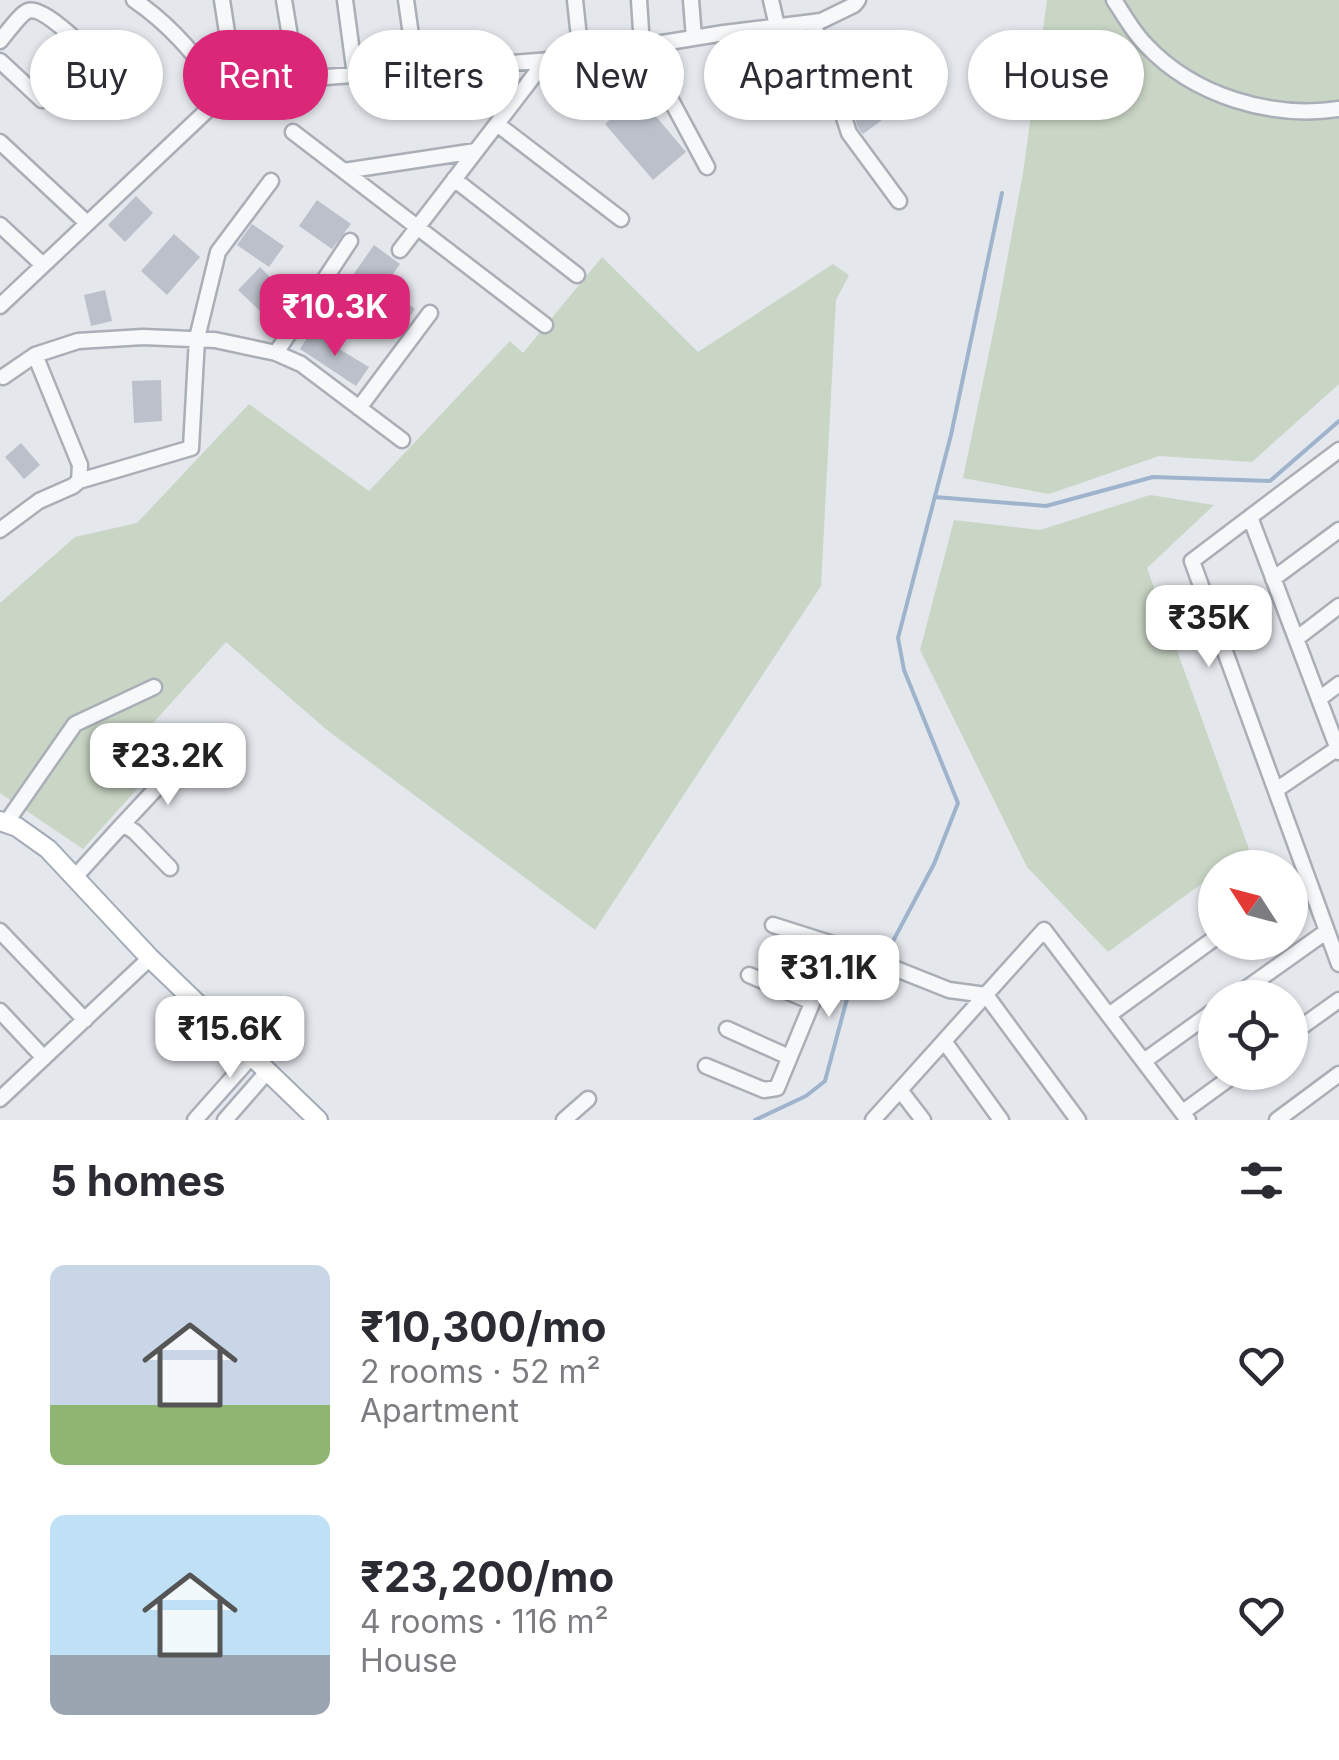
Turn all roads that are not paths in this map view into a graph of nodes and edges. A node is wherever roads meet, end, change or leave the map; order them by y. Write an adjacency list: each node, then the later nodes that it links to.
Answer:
1 (134, 0): 24 (street)
2 (222, 0): 15 (street)
3 (284, 0): 16 (street)
4 (345, 0): 17 (street)
5 (406, 0): 18 (street)
6 (575, 0): 19 (street)
7 (639, 0): 20 (street)
8 (691, 0): 21 (street)
9 (771, 0): 13 (street)
10 (858, 0): 12 (street)
11 (1114, 0): 28 (street)
12 (814, 22): 13 (street); 39 (street)
13 (777, 26): 21 (street)
14 (64, 30): 23 (street)
15 (227, 30)
16 (289, 30)
17 (349, 30)
18 (410, 30)
19 (578, 30)
20 (641, 30)
21 (694, 38): 22 (street)
22 (684, 40)
23 (0, 41)
24 (183, 43)
25 (0, 61): 27 (street)
26 (539, 69): 31 (street)
27 (30, 89)
28 (1339, 109)
29 (196, 120): 41 (street)
30 (682, 120): 35 (street)
31 (496, 124): 34 (street); 40 (street)
32 (293, 132): 36 (street)
33 (0, 142): 41 (street)
34 (476, 152): 36 (street); 38 (street)
35 (707, 167)
36 (344, 171): 43 (street)
37 (271, 180): 51 (street)
38 (454, 180): 43 (street); 47 (street)
39 (899, 202)
40 (621, 219)
41 (86, 223): 46 (street)
42 (0, 225): 46 (street)
43 (418, 228): 45 (street); 50 (street)
44 (350, 241): 52 (street)
45 (400, 250)
46 (43, 265): 48 (street)
47 (577, 275)
48 (0, 306)
49 (430, 314): 55 (street)
50 (545, 325)
51 (197, 338): 52 (street); 53 (street); 58 (street)
52 (276, 353): 55 (street)
53 (36, 356): 54 (street); 58 (street)
54 (3, 377)
55 (359, 408): 56 (street)
56 (402, 440)
57 (1339, 450): 59 (street)
58 (79, 481): 60 (street)
59 (1250, 517): 62 (street); 70 (street)
60 (0, 530)
61 (1339, 530): 62 (street)
62 (1274, 579): 64 (street)
63 (1339, 606): 64 (street)
64 (1296, 638): 67 (street)
65 (1339, 684): 67 (street)
66 (154, 687): 71 (street)
67 (1319, 699): 68 (street)
68 (1338, 750): 70 (street)
69 (181, 762): 72 (street)
70 (1276, 790): 73 (street)
71 (3, 822): 75 (main road)
72 (123, 824): 74 (street); 75 (street)
73 (1298, 850)
74 (170, 868)
75 (74, 878): 82 (main road)
76 (1308, 878): 79 (street)
77 (772, 925): 80 (street)
78 (0, 931): 91 (street)
79 (1327, 931): 83 (street); 85 (street)
80 (836, 945): 86 (street); 88 (street)
81 (1198, 950): 90 (street)
82 (150, 958): 91 (street); 96 (main road)
83 (1339, 964)
84 (749, 974): 88 (street)
85 (1258, 980)
86 (986, 995): 90 (street); 95 (street); 115 (street)
87 (1339, 1000): 93 (street)
88 (812, 1002): 98 (street)
89 (0, 1011): 97 (street)
90 (1109, 1014): 99 (street)
91 (84, 1020): 97 (street)
92 (1198, 1022): 99 (street)
93 (1308, 1023)
94 (727, 1029): 98 (street)
95 (944, 1041): 103 (street); 114 (street)
96 (251, 1056): 101 (main road); 108 (street)
97 (44, 1058): 105 (street)
98 (790, 1058): 100 (street)
99 (1144, 1061): 107 (street)
100 (706, 1066)
101 (267, 1072): 109 (street); 110 (main road)
102 (1339, 1074): 116 (street)
103 (900, 1090): 112 (street); 113 (street)
104 (1217, 1090): 107 (street)
105 (0, 1099)
106 (588, 1099): 111 (street)
107 (1186, 1116)
108 (195, 1120)
109 (225, 1120)
110 (318, 1120)
111 (564, 1120)
112 (873, 1120)
113 (923, 1120)
114 (1001, 1120)
115 (1078, 1120)
116 (1277, 1120)

